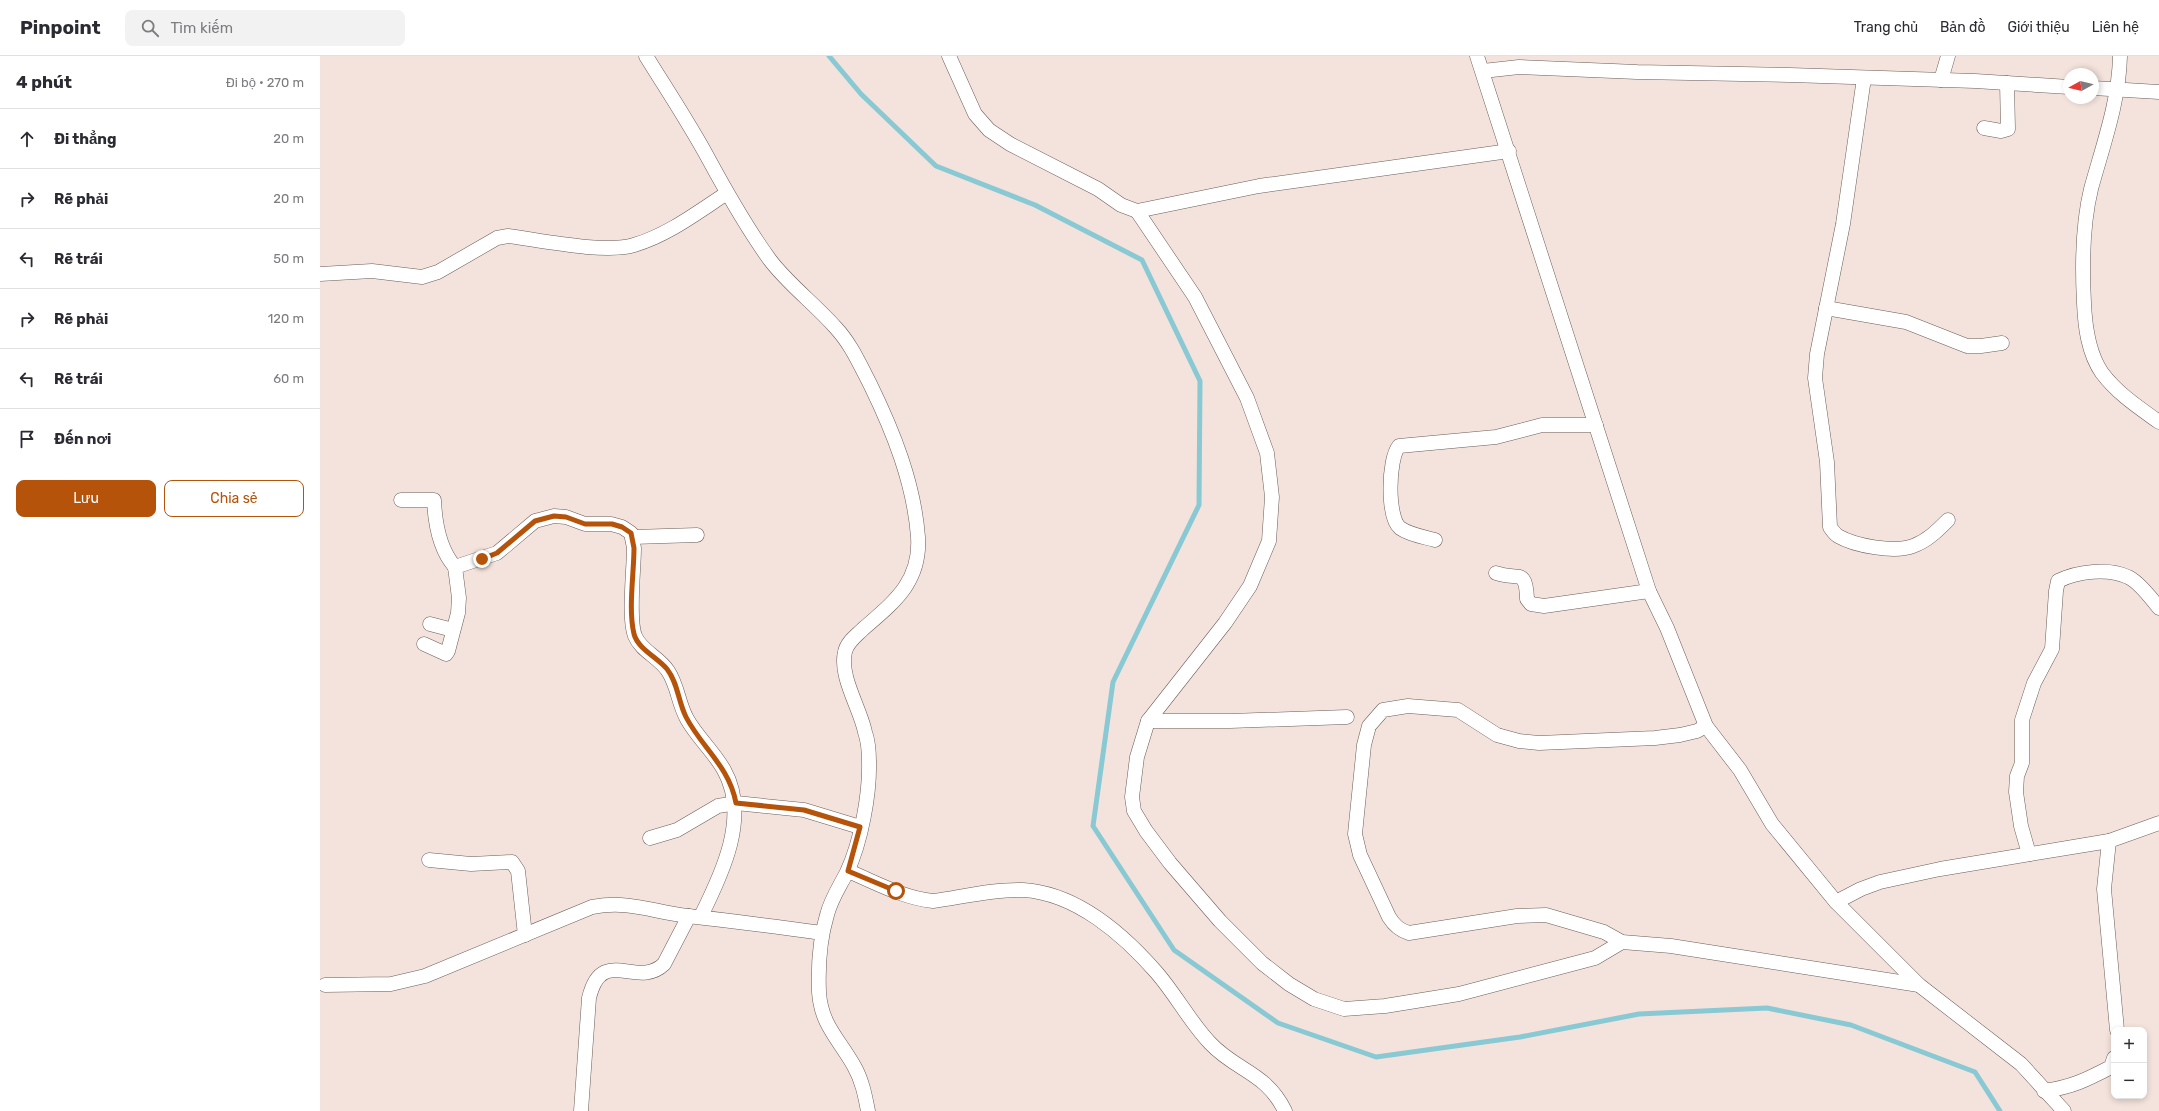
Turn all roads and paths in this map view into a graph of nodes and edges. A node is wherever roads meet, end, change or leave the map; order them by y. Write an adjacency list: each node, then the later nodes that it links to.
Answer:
1 (646, 56): 16 (street)
2 (950, 56): 17 (street)
3 (1478, 56): 6 (street)
4 (1948, 56): 8 (street)
5 (2120, 56): 12 (street)
6 (1482, 71): 7 (street); 15 (street)
7 (1864, 78): 8 (street); 19 (street)
8 (1941, 80): 9 (street)
9 (2007, 83): 10 (street); 14 (street)
10 (2063, 87)
11 (2099, 88): 12 (street)
12 (2116, 89): 13 (street); 21 (street)
13 (2159, 92)
14 (1984, 128)
15 (1509, 151): 17 (street); 22 (street)
16 (727, 193): 18 (street); 40 (street)
17 (1137, 211): 36 (street)
18 (320, 274)
19 (1826, 308): 20 (street); 24 (street)
20 (2002, 343)
21 (2159, 422)
22 (1596, 425): 27 (street); 30 (street)
23 (401, 500): 28 (street)
24 (1948, 520)
25 (697, 535): 26 (street)
26 (633, 537): 28 (street); 38 (street)
27 (1435, 540)
28 (455, 567): 33 (street)
29 (1496, 573): 30 (street)
30 (1649, 590): 37 (street)
31 (2159, 608): 43 (street)
32 (430, 624): 33 (street)
33 (453, 630): 34 (street)
34 (424, 644)
35 (1347, 717): 36 (street)
36 (1148, 721): 50 (street)
37 (1706, 726): 46 (street); 50 (street)
38 (736, 803): 40 (street); 41 (street); 47 (street)
39 (2159, 823): 42 (street)
40 (860, 827): 45 (street)
41 (650, 838)
42 (2109, 841): 43 (street); 53 (street)
43 (2029, 854): 46 (street)
44 (429, 860): 49 (street)
45 (848, 871): 48 (street); 58 (street)
46 (1836, 902): 52 (street)
47 (695, 916): 48 (street); 49 (street); 56 (street)
48 (822, 933): 57 (street)
49 (525, 935): 51 (street)
50 (1622, 942): 52 (street)
51 (326, 985)
52 (1920, 985): 55 (street)
53 (2117, 1027)
54 (2112, 1063): 55 (street)
55 (2044, 1091): 59 (street)
56 (581, 1111)
57 (868, 1111)
58 (1285, 1111)
59 (2064, 1111)

